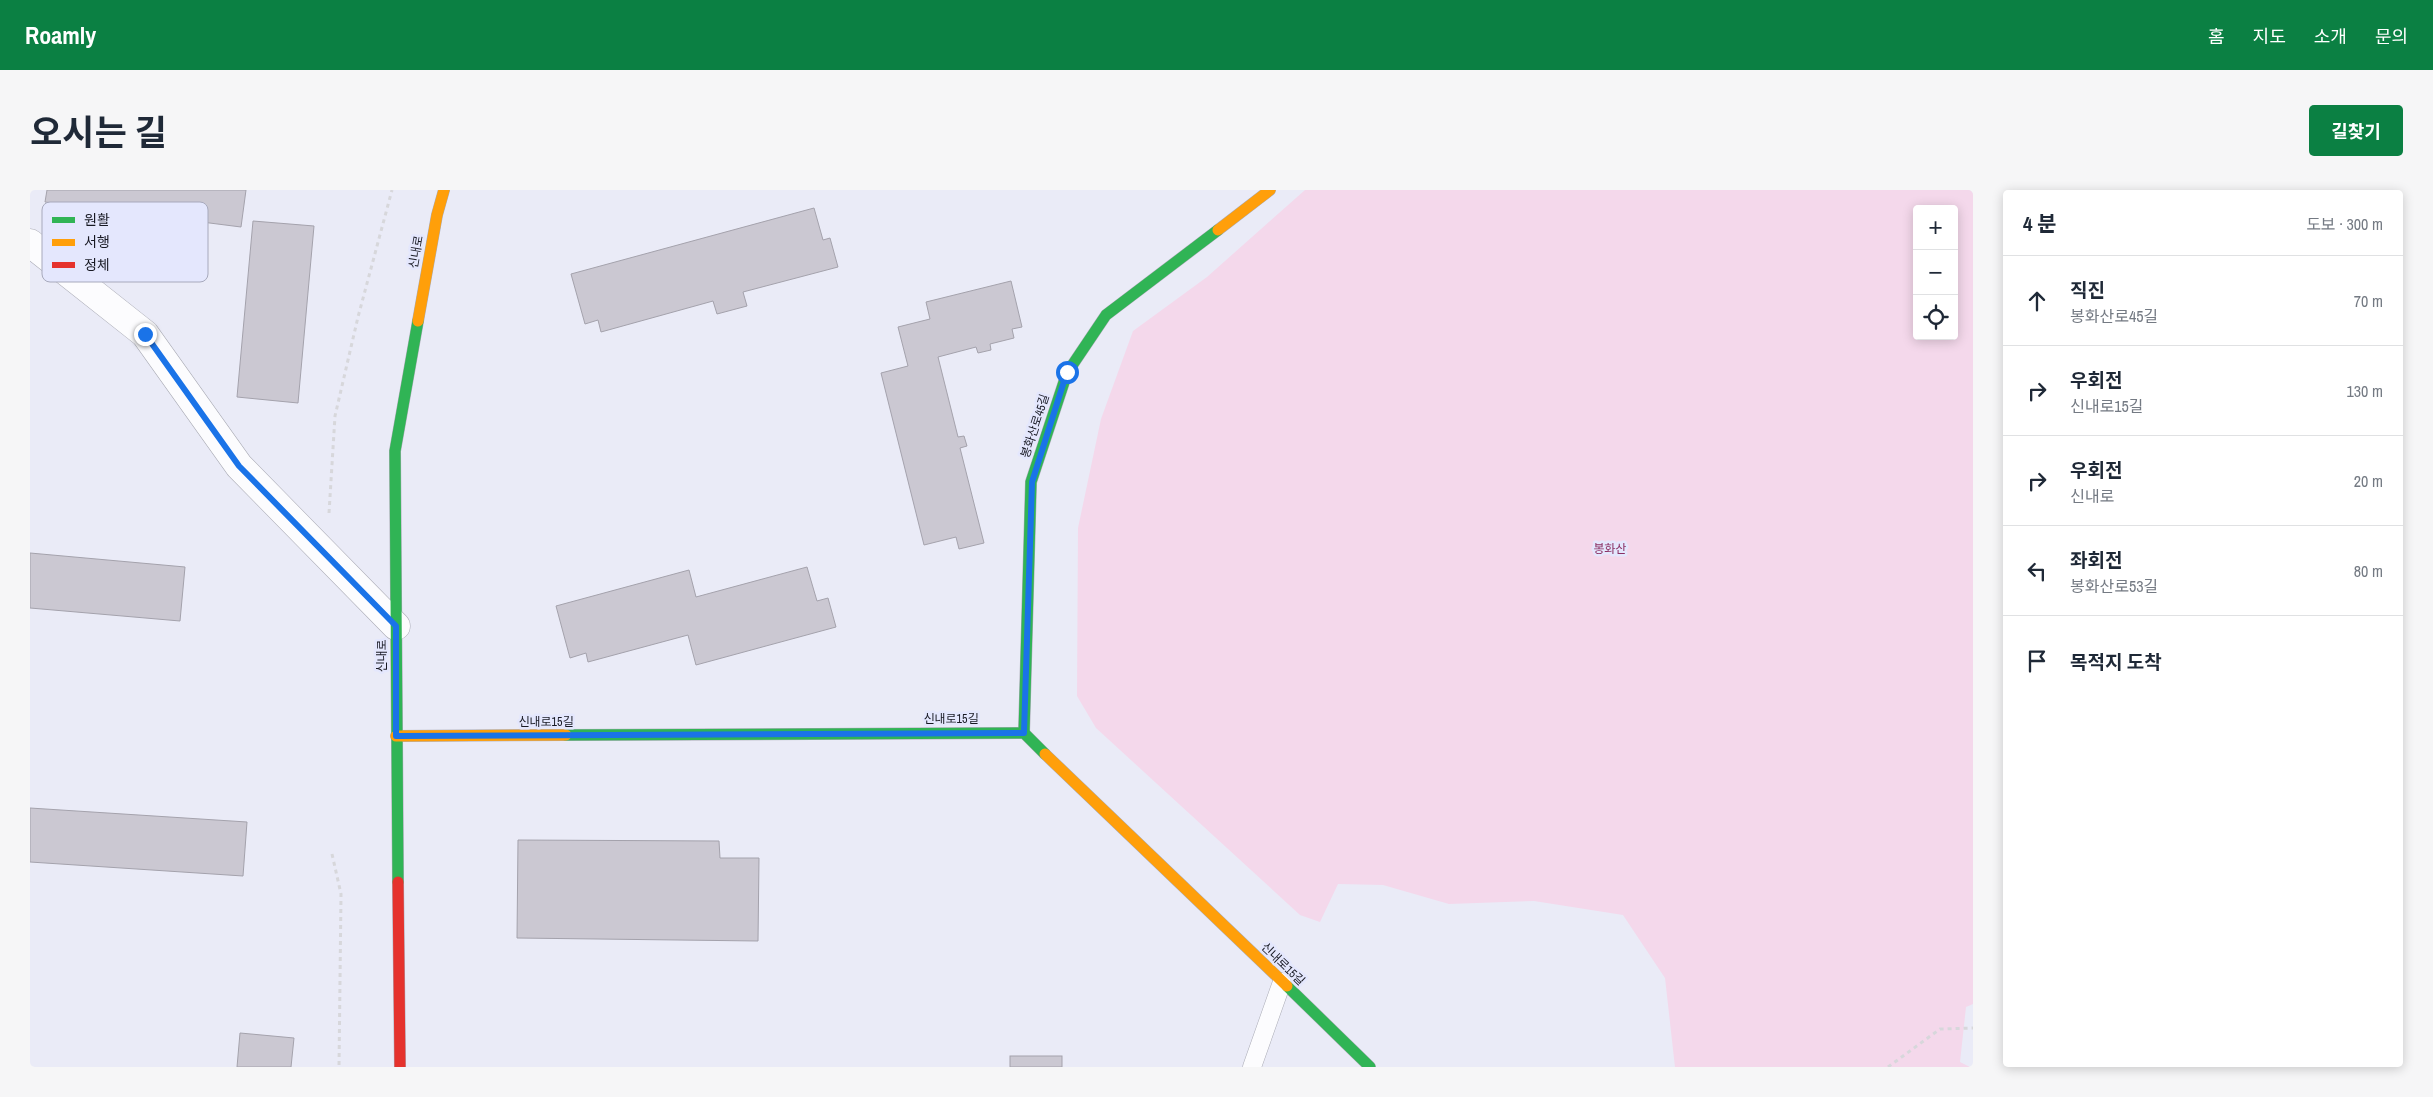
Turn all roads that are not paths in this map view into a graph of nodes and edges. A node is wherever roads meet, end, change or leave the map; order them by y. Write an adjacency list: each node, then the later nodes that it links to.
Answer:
1 (444, 190): 6 (street, 신내로)
2 (1270, 190): 7 (street, 봉화산로45길)
3 (30, 243): 4 (street)
4 (42, 252)
5 (79, 282): 6 (street)
6 (396, 626): 8 (street, 신내로)
7 (1024, 733): 8 (street, 신내로15길); 9 (street, 신내로15길)
8 (396, 736): 10 (street, 신내로)
9 (1282, 982): 11 (lane); 12 (street, 신내로15길)
10 (400, 1067)
11 (1252, 1067)
12 (1370, 1067)

